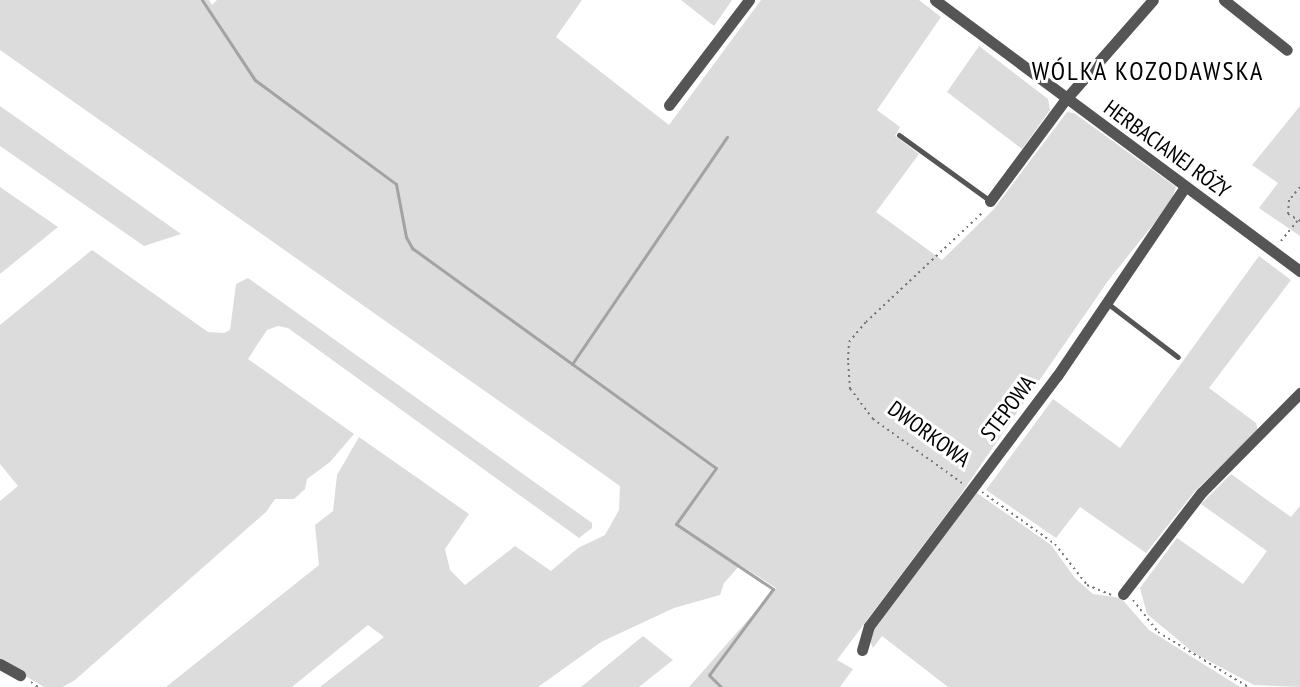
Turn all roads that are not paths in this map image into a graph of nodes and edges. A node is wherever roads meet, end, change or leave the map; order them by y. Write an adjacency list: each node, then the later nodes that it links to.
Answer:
1 (749, 0): 7 (street)
2 (935, 0): 6 (street, HERBACIANEJ RÓŻY)
3 (1153, 0): 6 (street)
4 (1224, 0): 5 (street)
5 (1287, 50)
6 (1065, 100): 9 (street, HERBACIANEJ RÓŻY); 10 (street)
7 (669, 105)
8 (899, 135): 10 (lane)
9 (1185, 187): 11 (street, HERBACIANEJ RÓŻY); 12 (street, STEPOWA)
10 (990, 201)
11 (1300, 271)
12 (1106, 302): 13 (lane); 16 (street, STEPOWA)
13 (1178, 357)
14 (1300, 393): 15 (street)
15 (1123, 594)
16 (862, 650)
17 (0, 664): 18 (street)
18 (20, 675)

